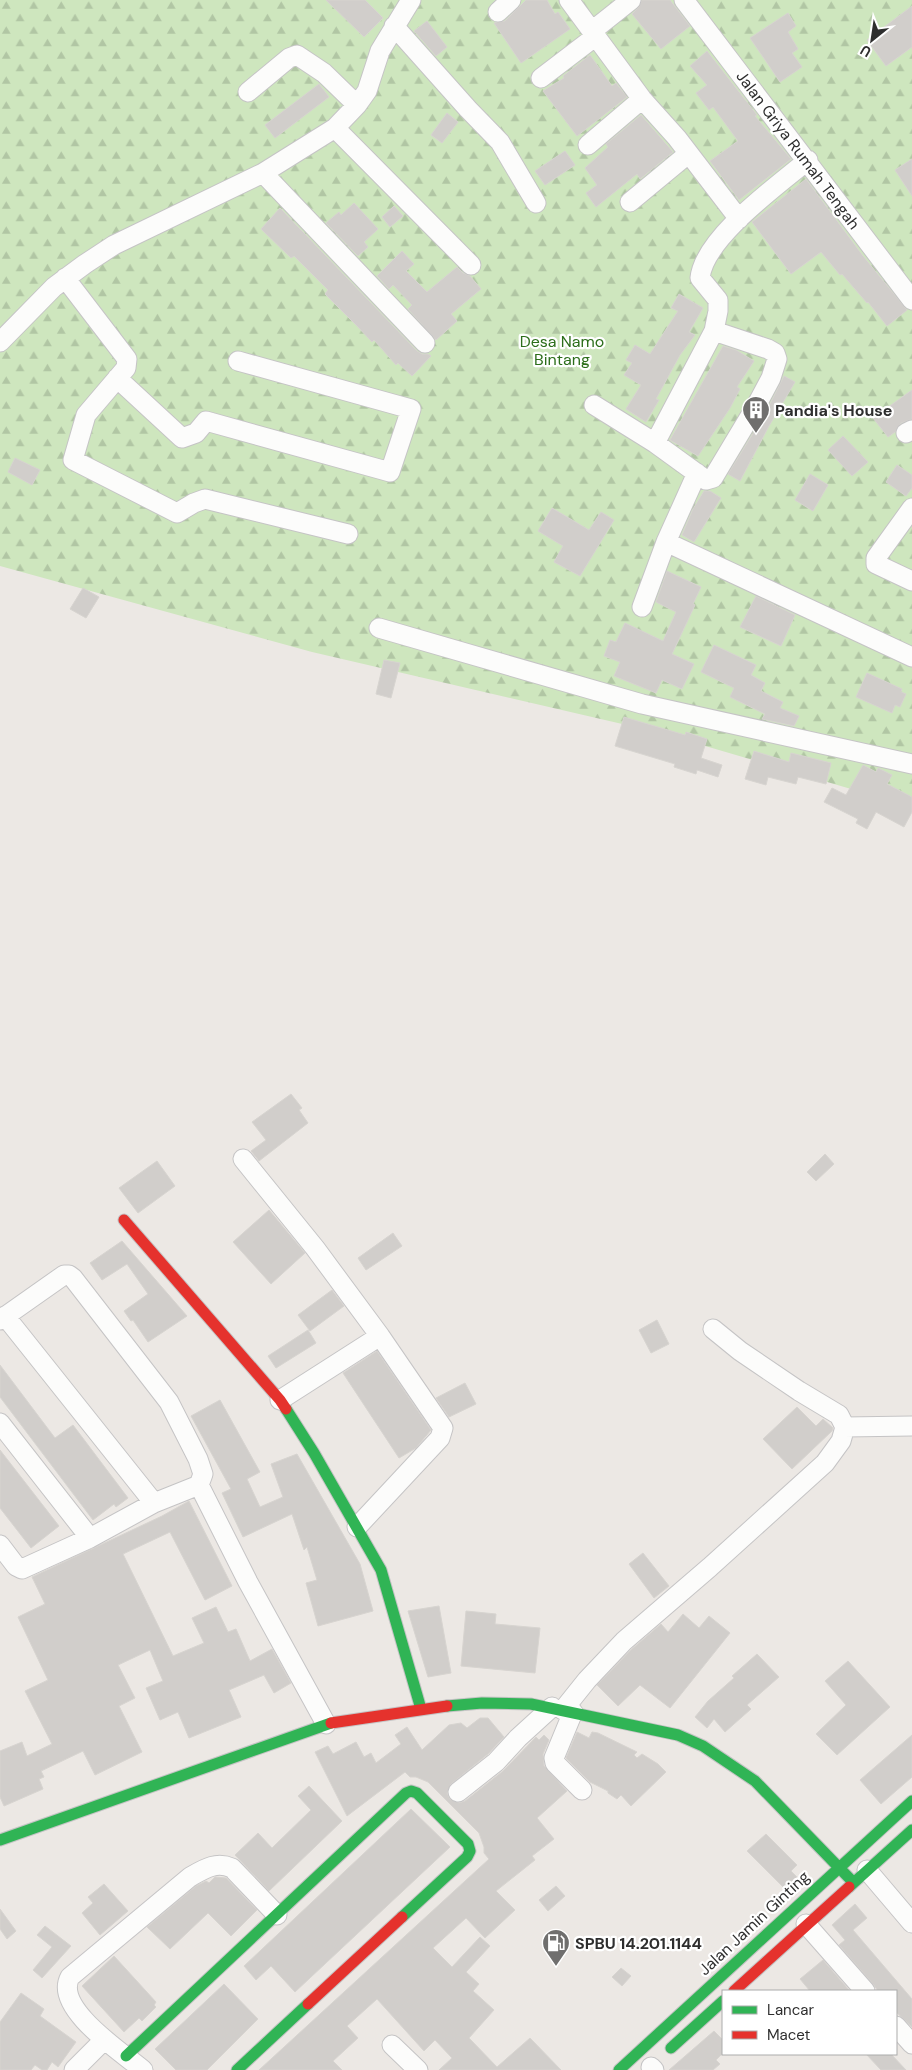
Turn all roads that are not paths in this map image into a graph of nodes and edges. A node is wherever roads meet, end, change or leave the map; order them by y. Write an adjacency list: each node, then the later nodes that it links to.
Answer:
1 (411, 0): 5 (street)
2 (569, 0): 6 (street)
3 (631, 0): 6 (street)
4 (684, 0): 14 (street, Jalan Griya Rumah Tengah)
5 (394, 26): 10 (street); 17 (street)
6 (594, 33): 7 (street); 9 (street)
7 (541, 78)
8 (248, 92): 10 (street)
9 (642, 99): 12 (street); 13 (street)
10 (357, 105): 11 (street)
11 (335, 128): 15 (street); 19 (street)
12 (588, 145)
13 (688, 154): 16 (street); 18 (street)
14 (808, 160): 18 (street); 21 (street, Jalan Griya Rumah Tengah)
15 (263, 173): 20 (street); 24 (street)
16 (630, 202)
17 (536, 203)
18 (739, 219): 22 (street)
19 (471, 265)
20 (65, 278): 23 (street); 26 (street)
21 (912, 300)
22 (714, 331): 28 (street); 29 (street)
23 (0, 342)
24 (425, 343)
25 (238, 361): 26 (street)
26 (117, 378): 31 (street)
27 (594, 405): 28 (street)
28 (655, 443): 29 (street)
29 (697, 473): 32 (street)
30 (912, 508): 33 (street)
31 (348, 534)
32 (666, 542): 34 (street); 36 (street)
33 (912, 581)
34 (642, 607)
35 (379, 628): 37 (street)
36 (912, 657)
37 (912, 764)
38 (243, 1159): 42 (street)
39 (124, 1220): 43 (main road)
40 (3, 1318): 47 (street); 48 (street)
41 (713, 1329): 46 (street)
42 (380, 1336): 43 (street); 49 (street)
43 (280, 1400): 49 (main road)
44 (0, 1423): 50 (street)
45 (912, 1426): 46 (street)
46 (845, 1427): 53 (street)
47 (199, 1485): 48 (street); 54 (street)
48 (154, 1503): 50 (street)
49 (357, 1527): 52 (main road)
50 (90, 1538): 51 (street)
51 (0, 1545)
52 (421, 1709): 53 (main road); 54 (main road)
53 (563, 1710): 55 (street); 56 (street); 61 (main road)
54 (326, 1724): 59 (main road)
55 (582, 1790)
56 (458, 1792)
57 (912, 1800): 60 (main road, Jalan Jamin Ginting)
58 (912, 1830): 62 (main road)
59 (0, 1840)
60 (855, 1853): 61 (main road, Jalan Jamin Ginting); 62 (main road)
61 (839, 1867): 62 (main road); 79 (main road, Jalan Jamin Ginting)
62 (860, 1876): 64 (street); 65 (main road)
63 (277, 1915): 70 (street); 73 (main road); 77 (main road)
64 (912, 1922)
65 (806, 1924): 66 (main road); 67 (street)
66 (735, 1990)
67 (864, 1990)
68 (722, 2002): 74 (main road)
69 (897, 2027): 71 (street)
70 (104, 2041): 73 (street); 75 (street)
71 (912, 2044)
72 (392, 2045): 78 (street)
73 (126, 2056): 76 (street)
74 (655, 2064)
75 (74, 2070)
76 (142, 2070)
77 (237, 2070)
78 (418, 2070)
79 (619, 2070)

